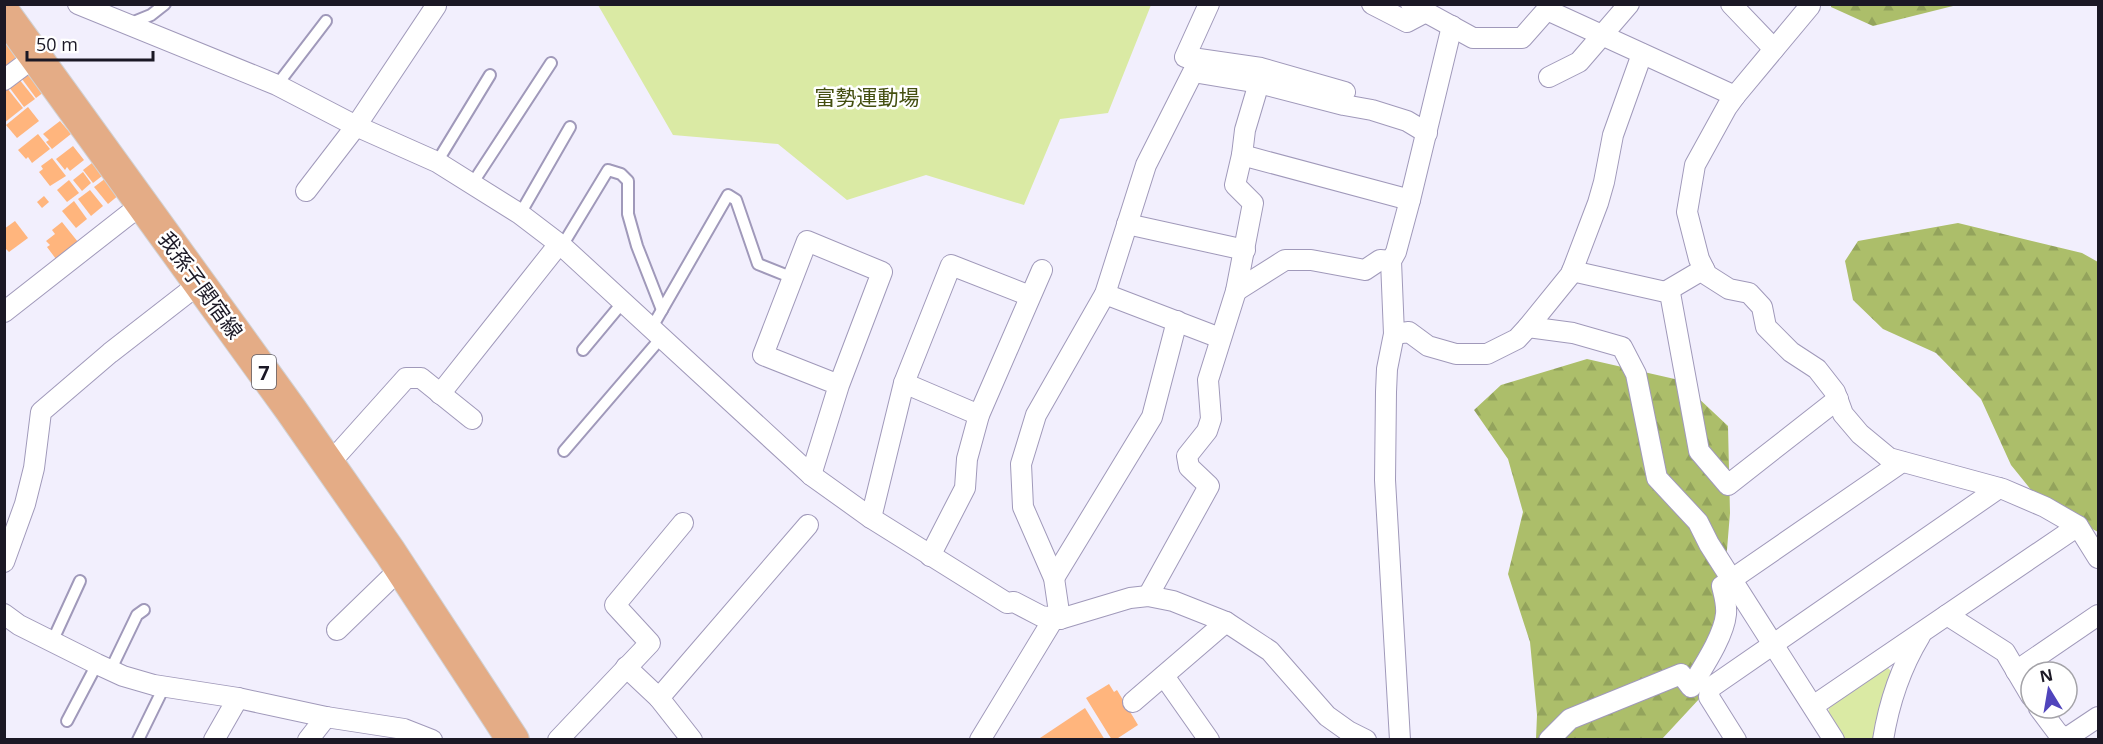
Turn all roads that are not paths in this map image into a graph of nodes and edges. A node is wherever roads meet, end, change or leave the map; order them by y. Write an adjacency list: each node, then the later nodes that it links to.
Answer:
1 (78, 4): 13 (street)
2 (165, 4): 13 (lane)
3 (1209, 4): 26 (street)
4 (1372, 4): 10 (street)
5 (1629, 4): 15 (street)
6 (1731, 4): 16 (street)
7 (436, 6): 27 (street)
8 (1810, 6): 16 (street)
9 (1549, 7): 14 (street); 15 (street)
10 (1417, 9): 14 (street)
11 (4, 13): 18 (main road, 我孫子関宿線 / 7)
12 (326, 21): 24 (lane)
13 (128, 24): 24 (street)
14 (1452, 26): 26 (street)
15 (1602, 35): 17 (street); 21 (street)
16 (1774, 49): 25 (street)
17 (1642, 54): 25 (street); 42 (street)
18 (36, 56): 22 (street); 34 (main road, 我孫子関宿線 / 7)
19 (551, 63): 31 (lane)
20 (490, 75): 30 (lane)
21 (1549, 77)
22 (4, 80)
23 (1259, 83): 26 (street); 29 (street); 36 (street)
24 (277, 85): 27 (street)
25 (1735, 96): 40 (street)
26 (1428, 125): 33 (street)
27 (356, 126): 30 (street); 32 (street)
28 (570, 127): 35 (lane)
29 (1242, 155): 33 (street); 38 (street)
30 (437, 162): 31 (street)
31 (472, 184): 35 (street)
32 (306, 191)
33 (1410, 200): 39 (street)
34 (142, 204): 44 (main road, 我孫子関宿線 / 7); 51 (street)
35 (520, 214): 37 (street)
36 (1127, 224): 38 (street); 47 (street)
37 (561, 245): 49 (street); 50 (lane); 60 (street)
38 (1245, 250): 45 (street)
39 (1391, 261): 45 (street); 55 (street)
40 (1704, 269): 46 (street); 61 (street)
41 (1042, 270): 48 (street)
42 (1572, 271): 46 (street); 53 (street)
43 (793, 278): 50 (lane); 59 (street); 59 (street)
44 (200, 283): 66 (main road, 我孫子関宿線 / 7); 75 (street)
45 (1236, 291): 56 (street)
46 (1665, 292): 61 (street)
47 (1105, 294): 52 (street); 77 (street)
48 (1030, 296): 58 (street); 62 (street)
49 (623, 302): 54 (street); 57 (lane)
50 (662, 310): 54 (lane)
51 (4, 312)
52 (1177, 321): 56 (street); 77 (street)
53 (1528, 327): 55 (street); 78 (street)
54 (656, 333): 64 (lane); 67 (street)
55 (1394, 334): 116 (street)
56 (1220, 338): 80 (street)
57 (583, 350)
58 (904, 383): 62 (street); 69 (street)
59 (839, 386): 67 (street)
60 (440, 394): 63 (street); 66 (street)
61 (1838, 399): 65 (street)
62 (979, 415): 73 (street)
63 (472, 419)
64 (564, 451)
65 (1902, 462): 68 (street); 78 (street)
66 (328, 465): 76 (main road, 我孫子関宿線 / 7)
67 (811, 474): 69 (street)
68 (1999, 488): 72 (street); 90 (street)
69 (871, 518): 73 (street)
70 (683, 523): 92 (street)
71 (808, 525): 98 (street)
72 (2078, 526): 74 (street); 83 (street)
73 (930, 556): 85 (street)
74 (2098, 558)
75 (4, 562)
76 (401, 568): 87 (street); 110 (main road, 我孫子関宿線 / 7)
77 (1054, 578): 85 (street)
78 (1732, 580): 90 (street); 117 (street)
79 (80, 581): 89 (lane)
80 (1148, 596): 85 (street); 86 (street)
81 (144, 610): 91 (lane)
82 (4, 614): 89 (street)
83 (1947, 615): 88 (street); 93 (street)
84 (2098, 615): 93 (street)
85 (1057, 618): 113 (street)
86 (1226, 622): 94 (street); 115 (street)
87 (337, 630)
88 (1923, 631): 100 (street); 120 (street)
89 (52, 642): 91 (street)
90 (1774, 644): 100 (street); 118 (street)
91 (104, 667): 96 (street); 104 (lane)
92 (626, 667): 98 (street); 111 (street)
93 (2016, 671): 95 (street)
94 (1164, 676): 99 (street); 114 (street)
95 (2019, 676)
96 (164, 687): 97 (street); 106 (lane)
97 (238, 698): 101 (street); 107 (street)
98 (658, 698): 112 (street)
99 (1133, 702)
100 (1814, 706): 119 (street)
101 (326, 717): 108 (street); 109 (street)
102 (2098, 717): 105 (street)
103 (2048, 720): 105 (street)
104 (67, 721)
105 (2065, 739)
106 (138, 740)
107 (214, 740)
108 (308, 740)
109 (432, 740)
110 (513, 740)
111 (558, 740)
112 (692, 740)
113 (980, 740)
114 (1209, 740)
115 (1366, 740)
116 (1400, 740)
117 (1549, 740)
118 (1736, 740)
119 (1834, 740)
120 (1883, 740)

